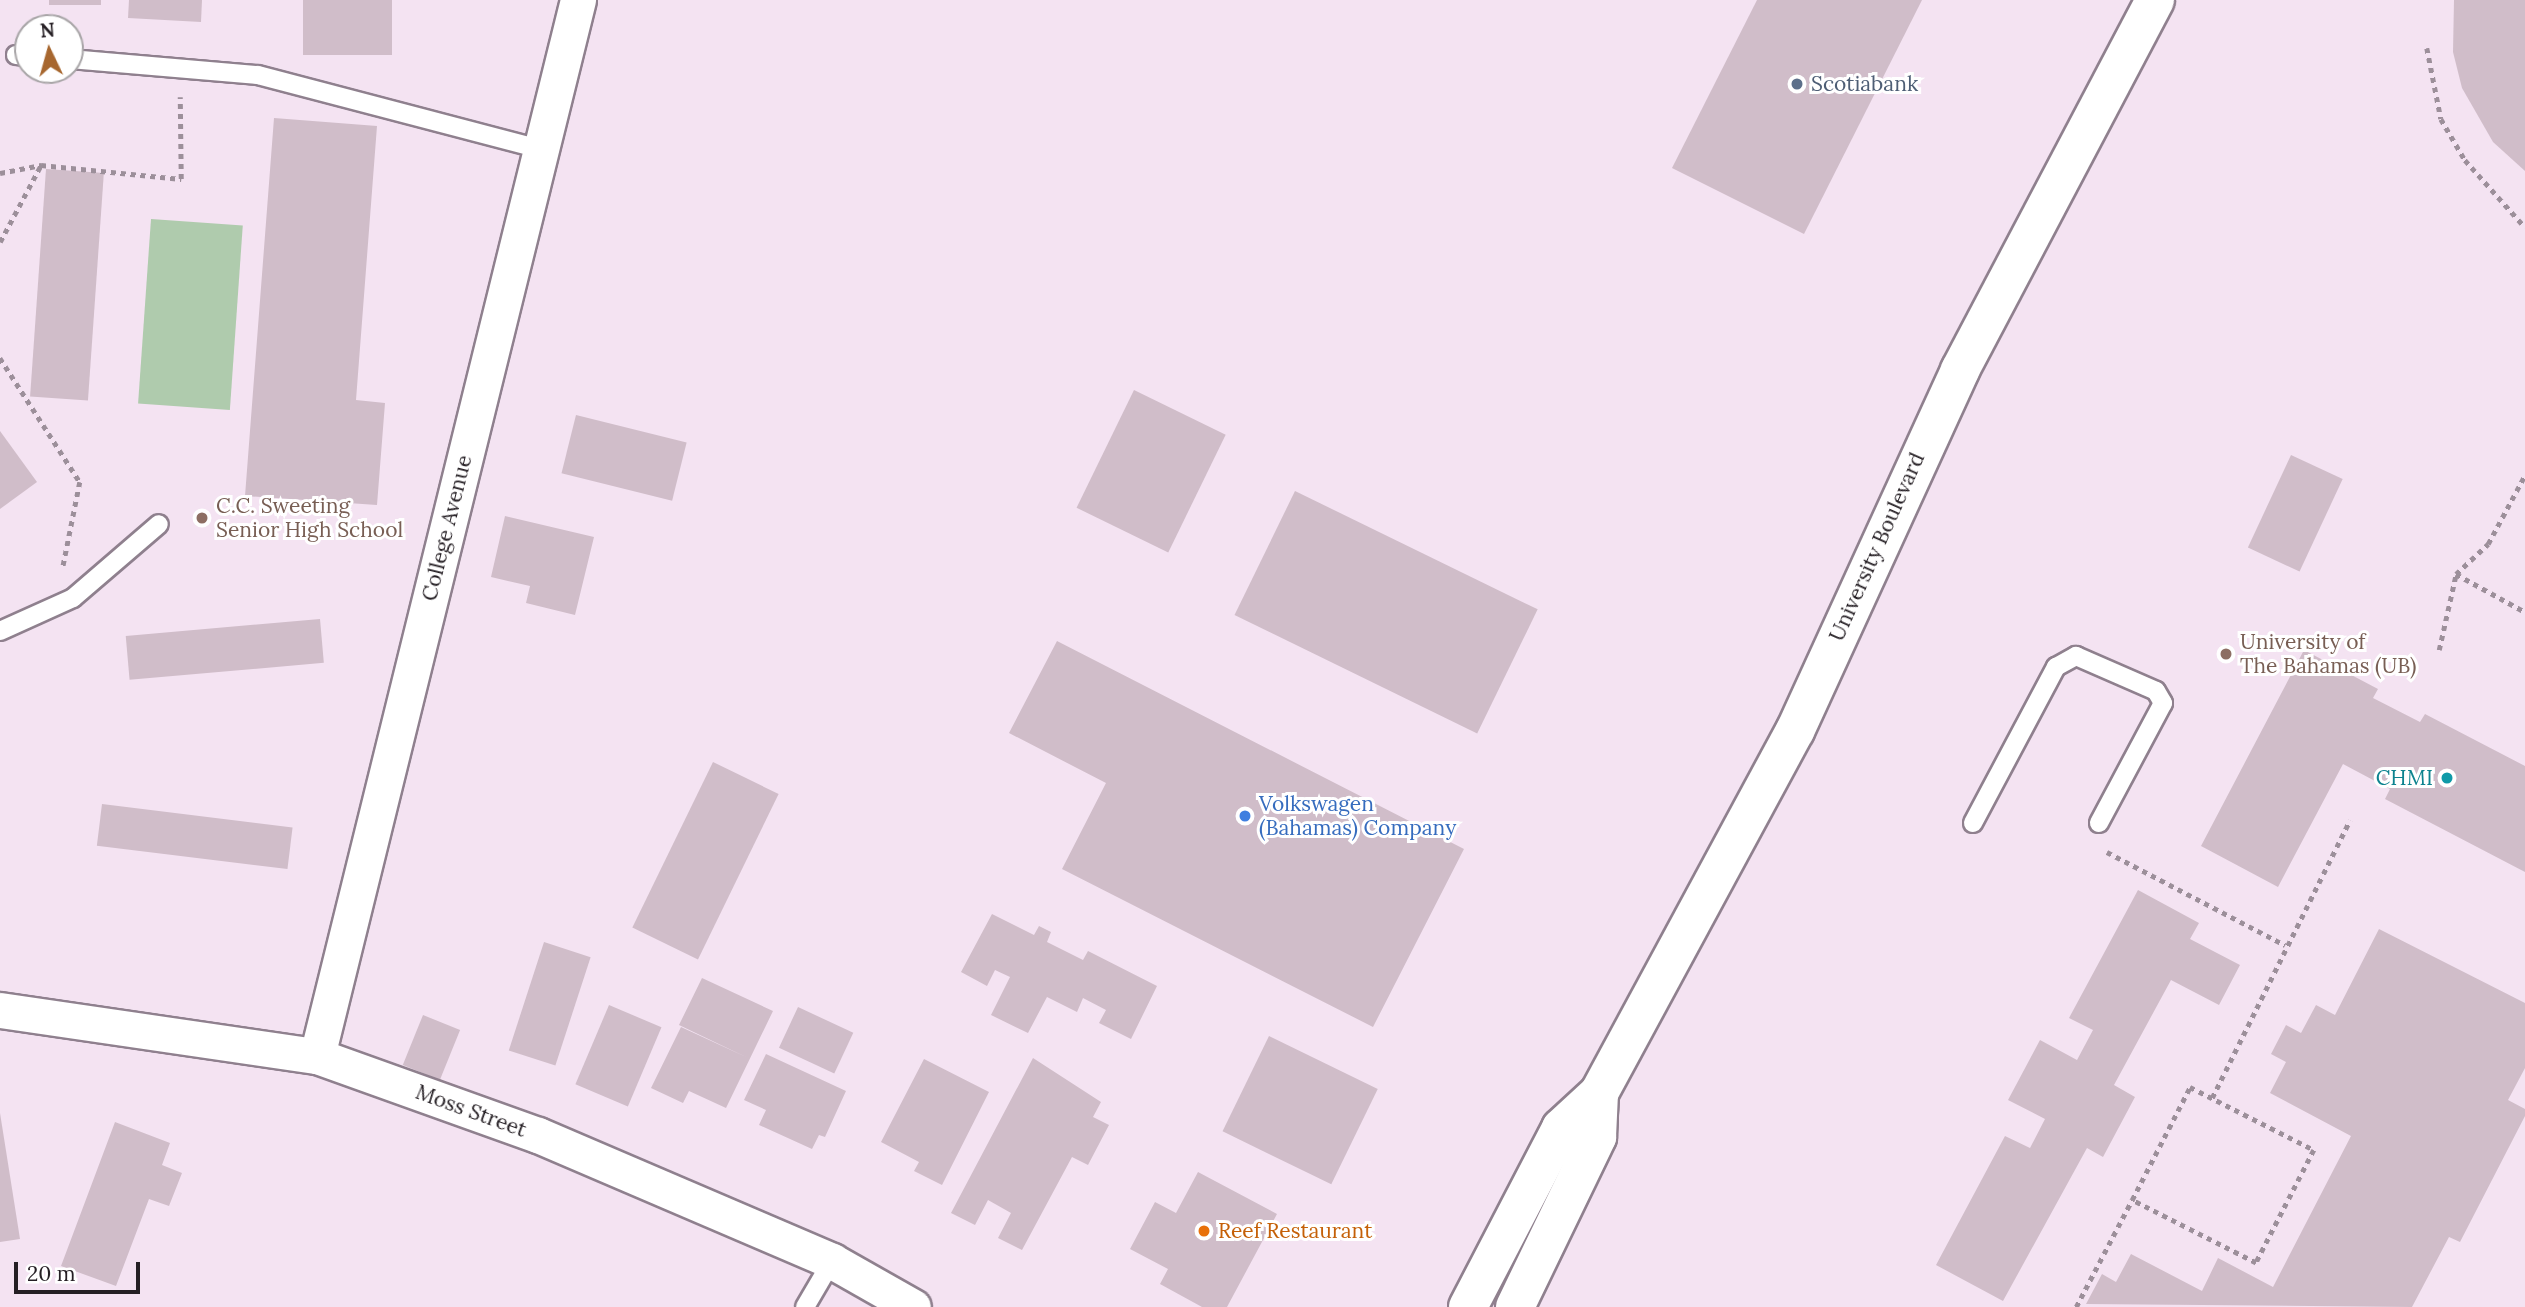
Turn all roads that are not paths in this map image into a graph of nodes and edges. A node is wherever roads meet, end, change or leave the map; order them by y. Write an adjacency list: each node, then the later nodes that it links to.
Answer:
1 (578, 0): 4 (street, College Avenue)
2 (2155, 0): 11 (main road, University Boulevard)
3 (84, 60): 4 (lane)
4 (540, 149): 10 (street, College Avenue)
5 (159, 524): 6 (lane)
6 (0, 631)
7 (1973, 823): 8 (lane)
8 (2099, 823)
9 (0, 1010): 10 (street, Moss Street)
10 (317, 1055): 12 (street, Moss Street)
11 (1599, 1093): 15 (main road, University Boulevard); 16 (main road, University Boulevard)
12 (832, 1261): 13 (lane); 14 (street, Moss Street)
13 (805, 1307)
14 (913, 1307)
15 (1468, 1307)
16 (1515, 1307)

